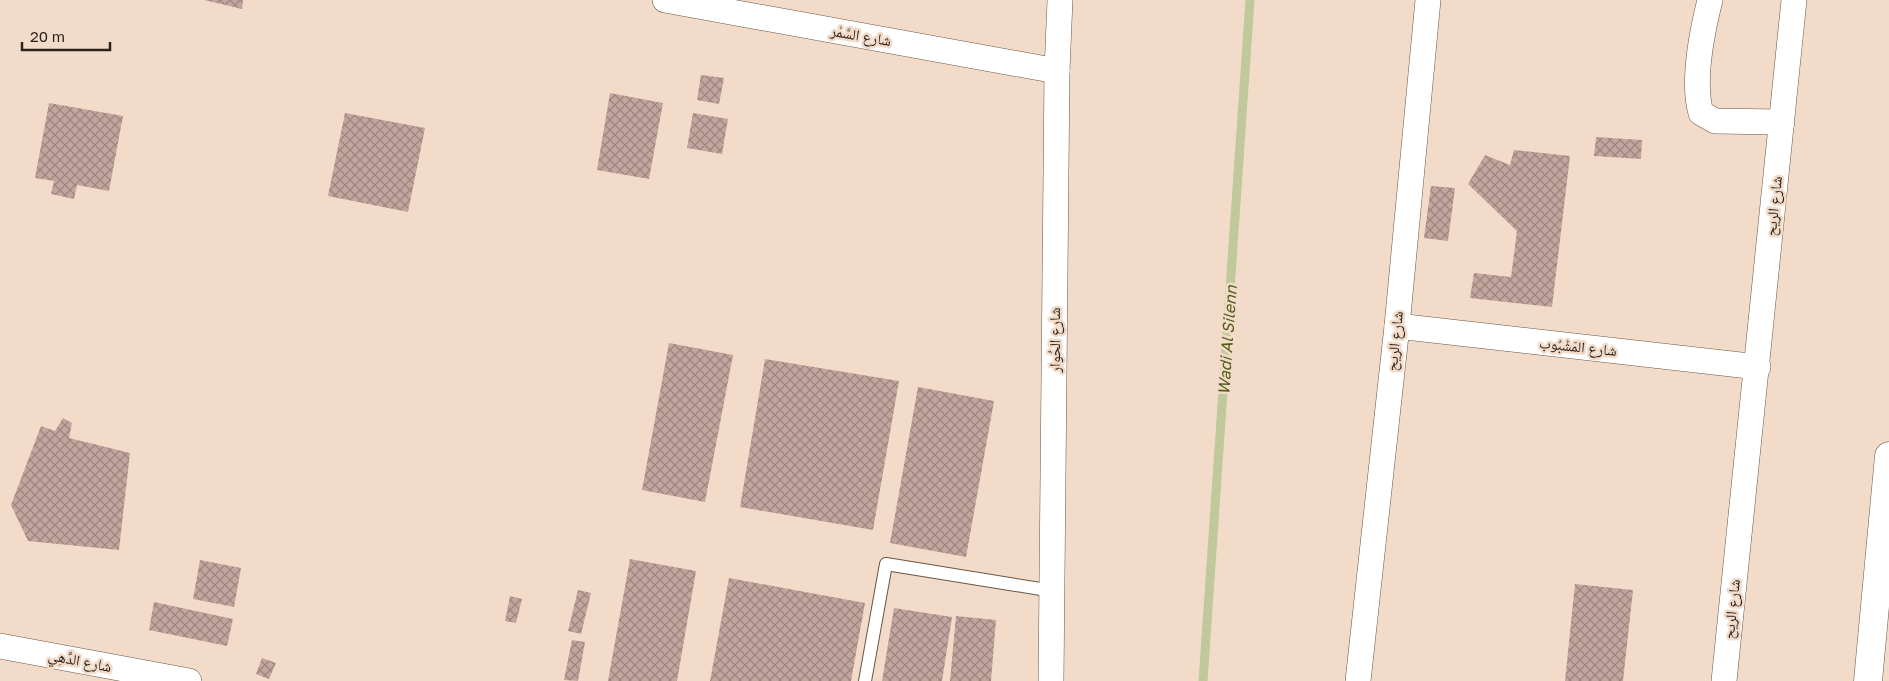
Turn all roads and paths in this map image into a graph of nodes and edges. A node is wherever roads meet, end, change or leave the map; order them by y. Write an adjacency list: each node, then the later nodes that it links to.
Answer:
1 (665, 0): 6 (street, شارع السَّمْر)
2 (1060, 0): 6 (street, شارع الحُوار)
3 (1428, 0): 8 (street, شارع الريح)
4 (1710, 0): 7 (street)
5 (1794, 0): 7 (street, شارع الريح)
6 (1057, 71): 11 (street, شارع الحُوار)
7 (1782, 122): 9 (street, شارع الريح)
8 (1397, 326): 9 (street, شارع المَشْبُوب); 16 (street, شارع الريح)
9 (1758, 367): 17 (street, شارع الريح)
10 (1889, 456): 18 (main road)
11 (1053, 591): 14 (lane); 15 (street, شارع الحُوار)
12 (0, 646): 13 (street, شارع الدِّهِي)
13 (189, 681)
14 (865, 681)
15 (1051, 681)
16 (1358, 681)
17 (1724, 681)
18 (1868, 681)

